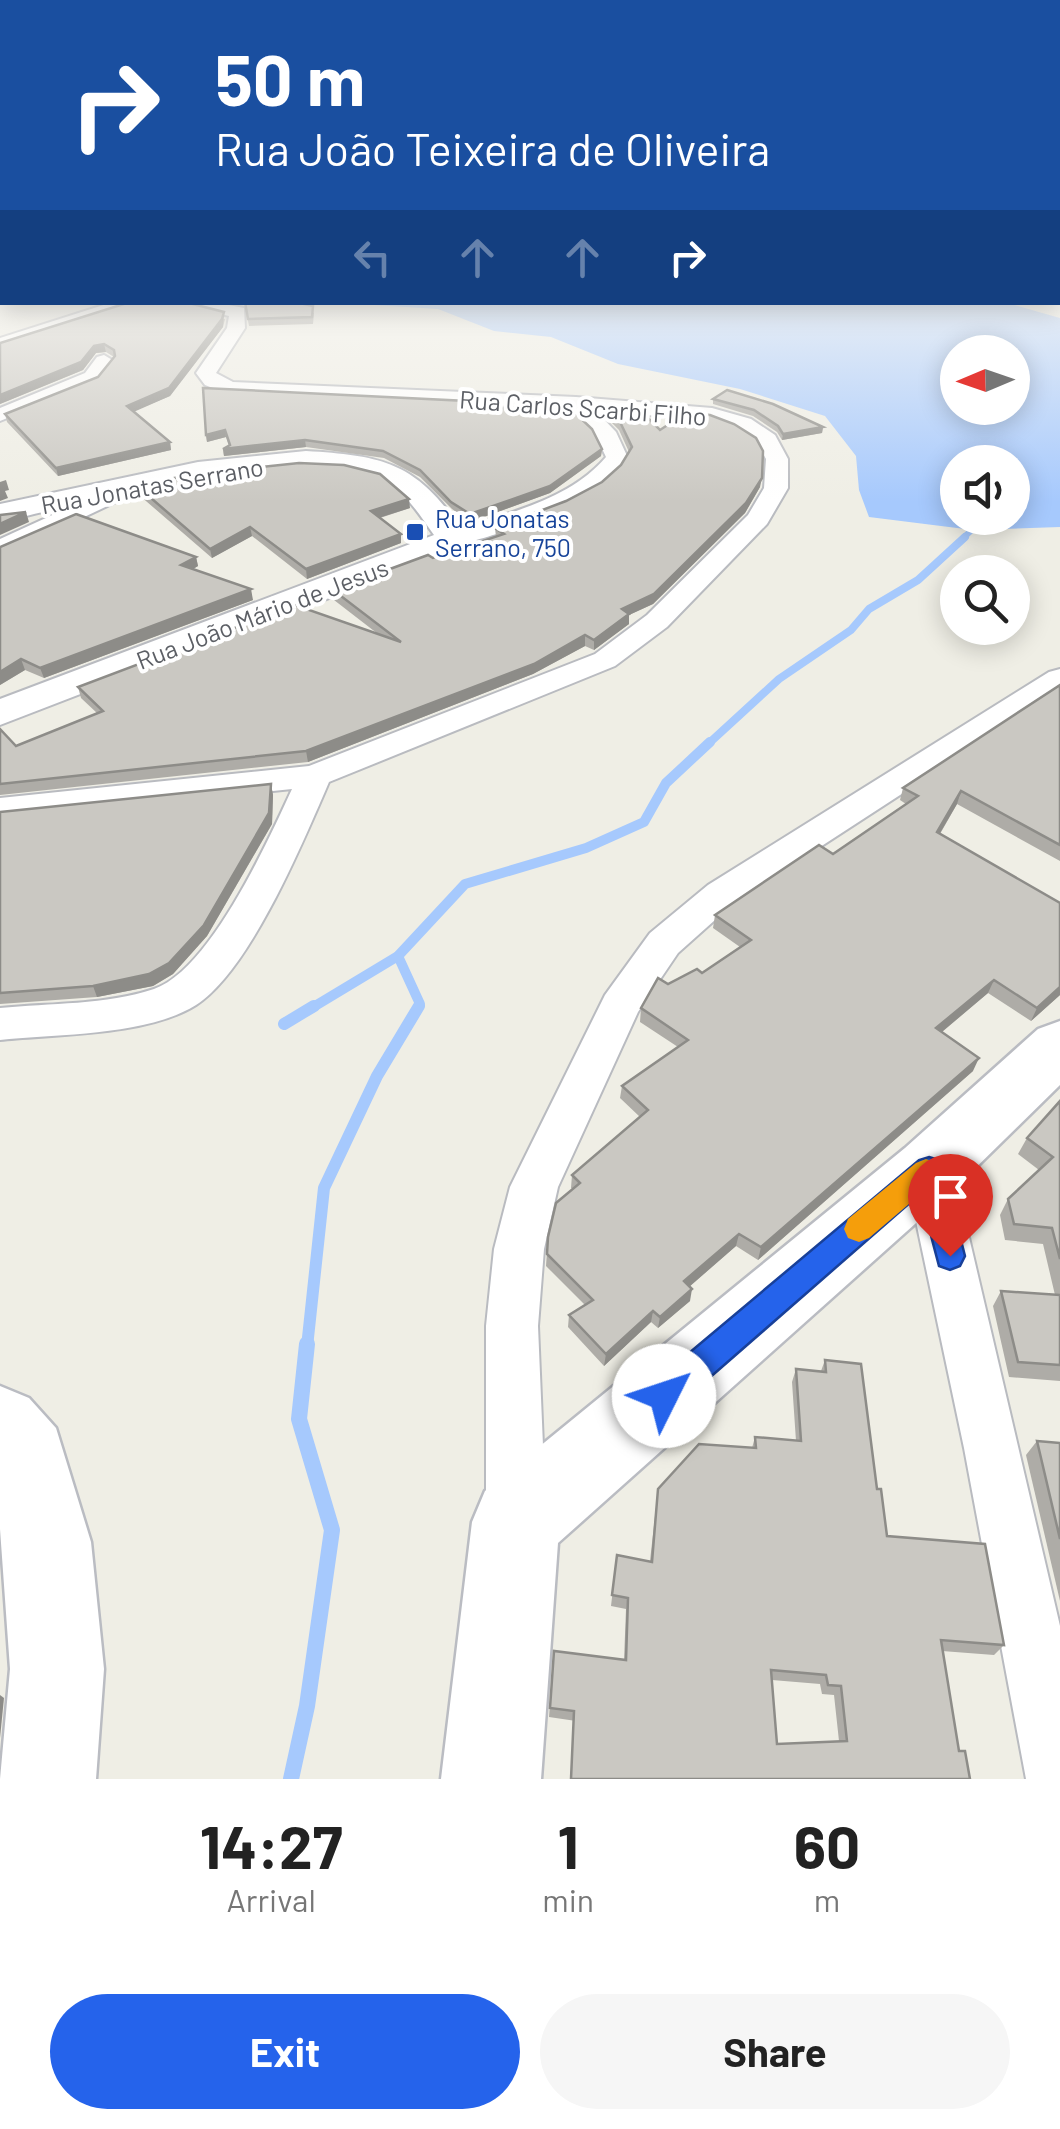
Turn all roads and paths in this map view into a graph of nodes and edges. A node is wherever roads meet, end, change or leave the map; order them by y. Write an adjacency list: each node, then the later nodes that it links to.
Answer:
1 (230, 336): 3 (street, Rua Carlos Scarbi Filho)
2 (104, 361): 4 (street)
3 (576, 403): 7 (street, Rua João Mário de Jesus); 11 (street, Rua Carlos Scarbi Filho)
4 (0, 414)
5 (131, 486): 6 (street, Rua Jonatas Serrano); 7 (street, Rua Jonatas Serrano); 8 (street)
6 (0, 513)
7 (453, 539): 10 (street, Rua João Mário de Jesus)
8 (0, 548)
9 (1060, 678): 17 (street)
10 (0, 713)
11 (315, 776): 12 (street, Rua Carlos Scarbi Filho); 13 (street)
12 (0, 809)
13 (0, 1024)
14 (1060, 1046): 15 (main road)
15 (929, 1169): 17 (main road); 20 (street)
16 (0, 1427): 18 (main road)
17 (516, 1522): 19 (main road)
18 (46, 1779)
19 (490, 1779)
20 (1060, 1779)

